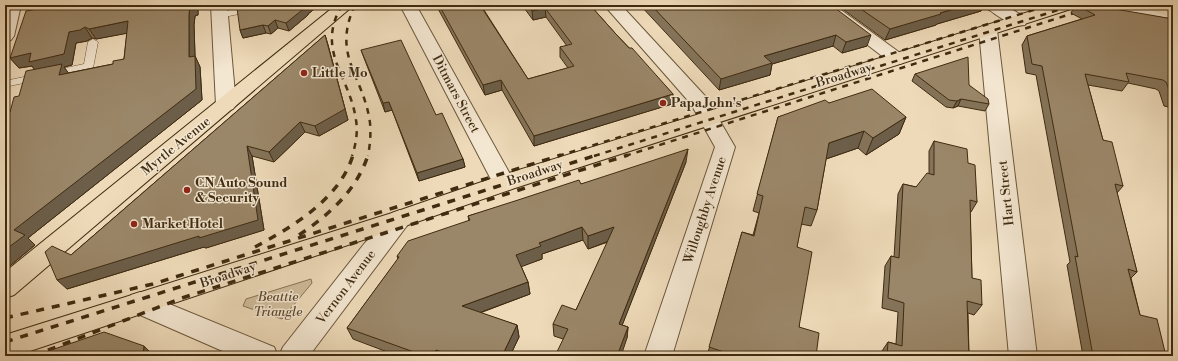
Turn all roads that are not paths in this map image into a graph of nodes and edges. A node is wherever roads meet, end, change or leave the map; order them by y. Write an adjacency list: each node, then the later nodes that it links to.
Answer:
1 (346, 5): 20 (main road, Myrtle Avenue)
2 (408, 5): 22 (street, Ditmars Street)
3 (612, 5): 21 (street, Willoughby Avenue)
4 (824, 5): 18 (street)
5 (992, 5): 14 (street)
6 (1068, 5): 14 (main road, Broadway)
7 (1101, 5): 13 (street)
8 (1151, 5): 12 (main road)
9 (12, 6): 16 (street)
10 (256, 8): 11 (lane)
11 (219, 10): 20 (street)
12 (1173, 13)
13 (1173, 18)
14 (1019, 21): 15 (main road, Broadway)
15 (988, 30): 18 (main road, Broadway); 30 (street, Hart Street)
16 (5, 36)
17 (93, 42): 19 (lane)
18 (897, 59): 21 (main road, Broadway)
19 (5, 84)
20 (226, 105): 24 (main road, Myrtle Avenue)
21 (710, 118): 22 (main road, Broadway); 29 (street, Willoughby Avenue)
22 (504, 183): 23 (main road, Broadway)
23 (400, 219): 25 (main road, Broadway); 28 (street, Vernon Avenue)
24 (5, 287)
25 (140, 303): 26 (main road, Broadway); 27 (street)
26 (5, 347)
27 (264, 356)
28 (293, 356)
29 (658, 356)
30 (1023, 356)

